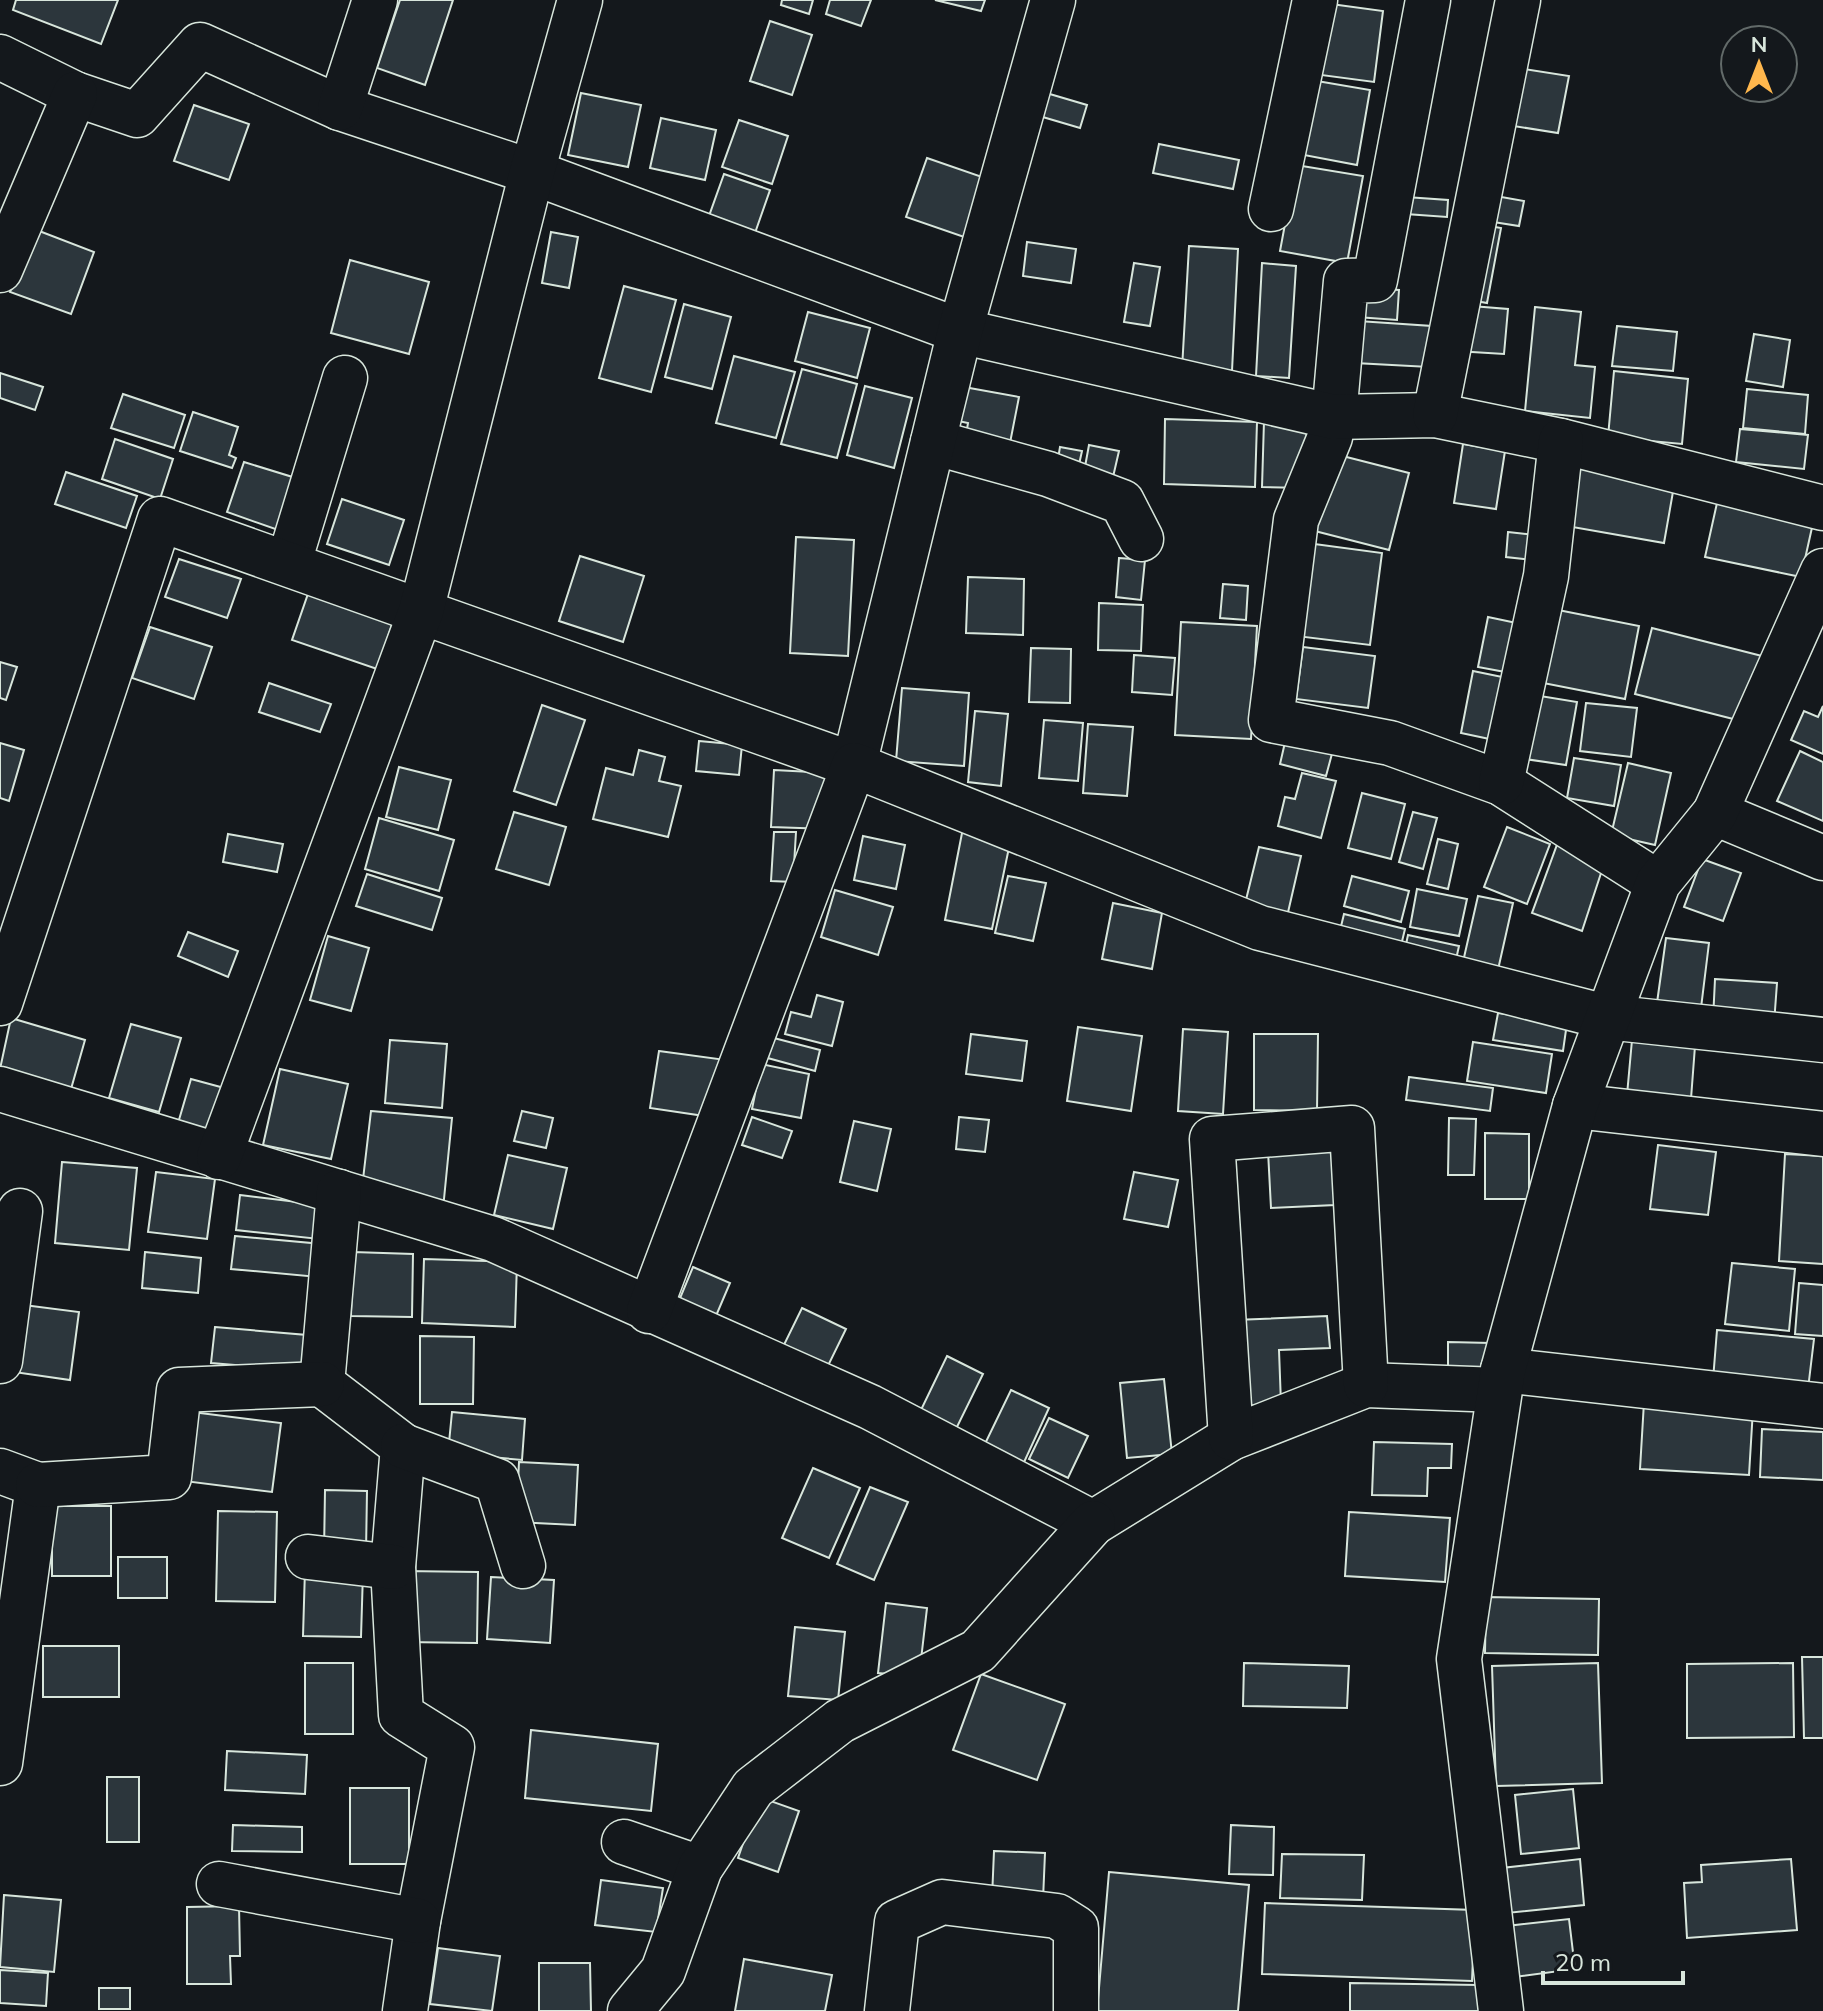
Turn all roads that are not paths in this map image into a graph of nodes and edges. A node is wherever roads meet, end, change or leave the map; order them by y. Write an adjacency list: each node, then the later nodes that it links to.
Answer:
1 (375, 0): 9 (street)
2 (580, 0): 10 (street)
3 (1053, 0): 13 (street)
4 (1315, 0): 11 (street)
5 (1428, 0): 16 (street)
6 (1518, 0): 15 (street)
7 (0, 57): 8 (street)
8 (75, 94): 9 (street); 12 (street)
9 (340, 108): 10 (street)
10 (532, 172): 13 (street); 23 (street)
11 (1271, 209)
12 (0, 270)
13 (960, 331): 16 (street); 18 (street)
14 (345, 378): 21 (street)
15 (1435, 415): 16 (street); 17 (street)
16 (1334, 417): 25 (street)
17 (1561, 441): 19 (street); 25 (street)
18 (933, 442): 20 (street); 24 (street)
19 (1823, 508)
20 (1141, 539)
21 (289, 562): 23 (street); 29 (street)
22 (1823, 571): 26 (street)
23 (421, 611): 24 (street); 35 (street)
24 (854, 765): 30 (street); 38 (street)
25 (1501, 783): 28 (street)
26 (1715, 813): 27 (street); 28 (street)
27 (1823, 858)
28 (1658, 883): 30 (street)
29 (0, 1003)
30 (1606, 1017): 31 (street); 33 (street)
31 (1823, 1040)
32 (0, 1089): 35 (street)
33 (1575, 1106): 34 (street); 40 (street)
34 (1823, 1134)
35 (219, 1157): 36 (street)
36 (339, 1192): 38 (street); 41 (street)
37 (20, 1211): 39 (street)
38 (649, 1311): 47 (street)
39 (0, 1361)
40 (1501, 1380): 42 (street); 43 (street); 60 (street)
41 (322, 1384): 45 (street); 46 (street)
42 (1366, 1385): 44 (street); 44 (street)
43 (1823, 1406)
44 (1231, 1438): 47 (street)
45 (403, 1446): 49 (street); 50 (street)
46 (19, 1478): 51 (street)
47 (1093, 1523): 53 (street)
48 (308, 1557): 50 (street)
49 (523, 1566)
50 (393, 1567): 55 (street)
51 (0, 1763)
52 (624, 1842): 53 (street)
53 (700, 1868): 57 (street)
54 (219, 1884): 55 (street)
55 (418, 1921): 56 (street)
56 (405, 2011)
57 (630, 2011)
58 (887, 2011): 59 (street)
59 (1076, 2011)
60 (1501, 2011)

